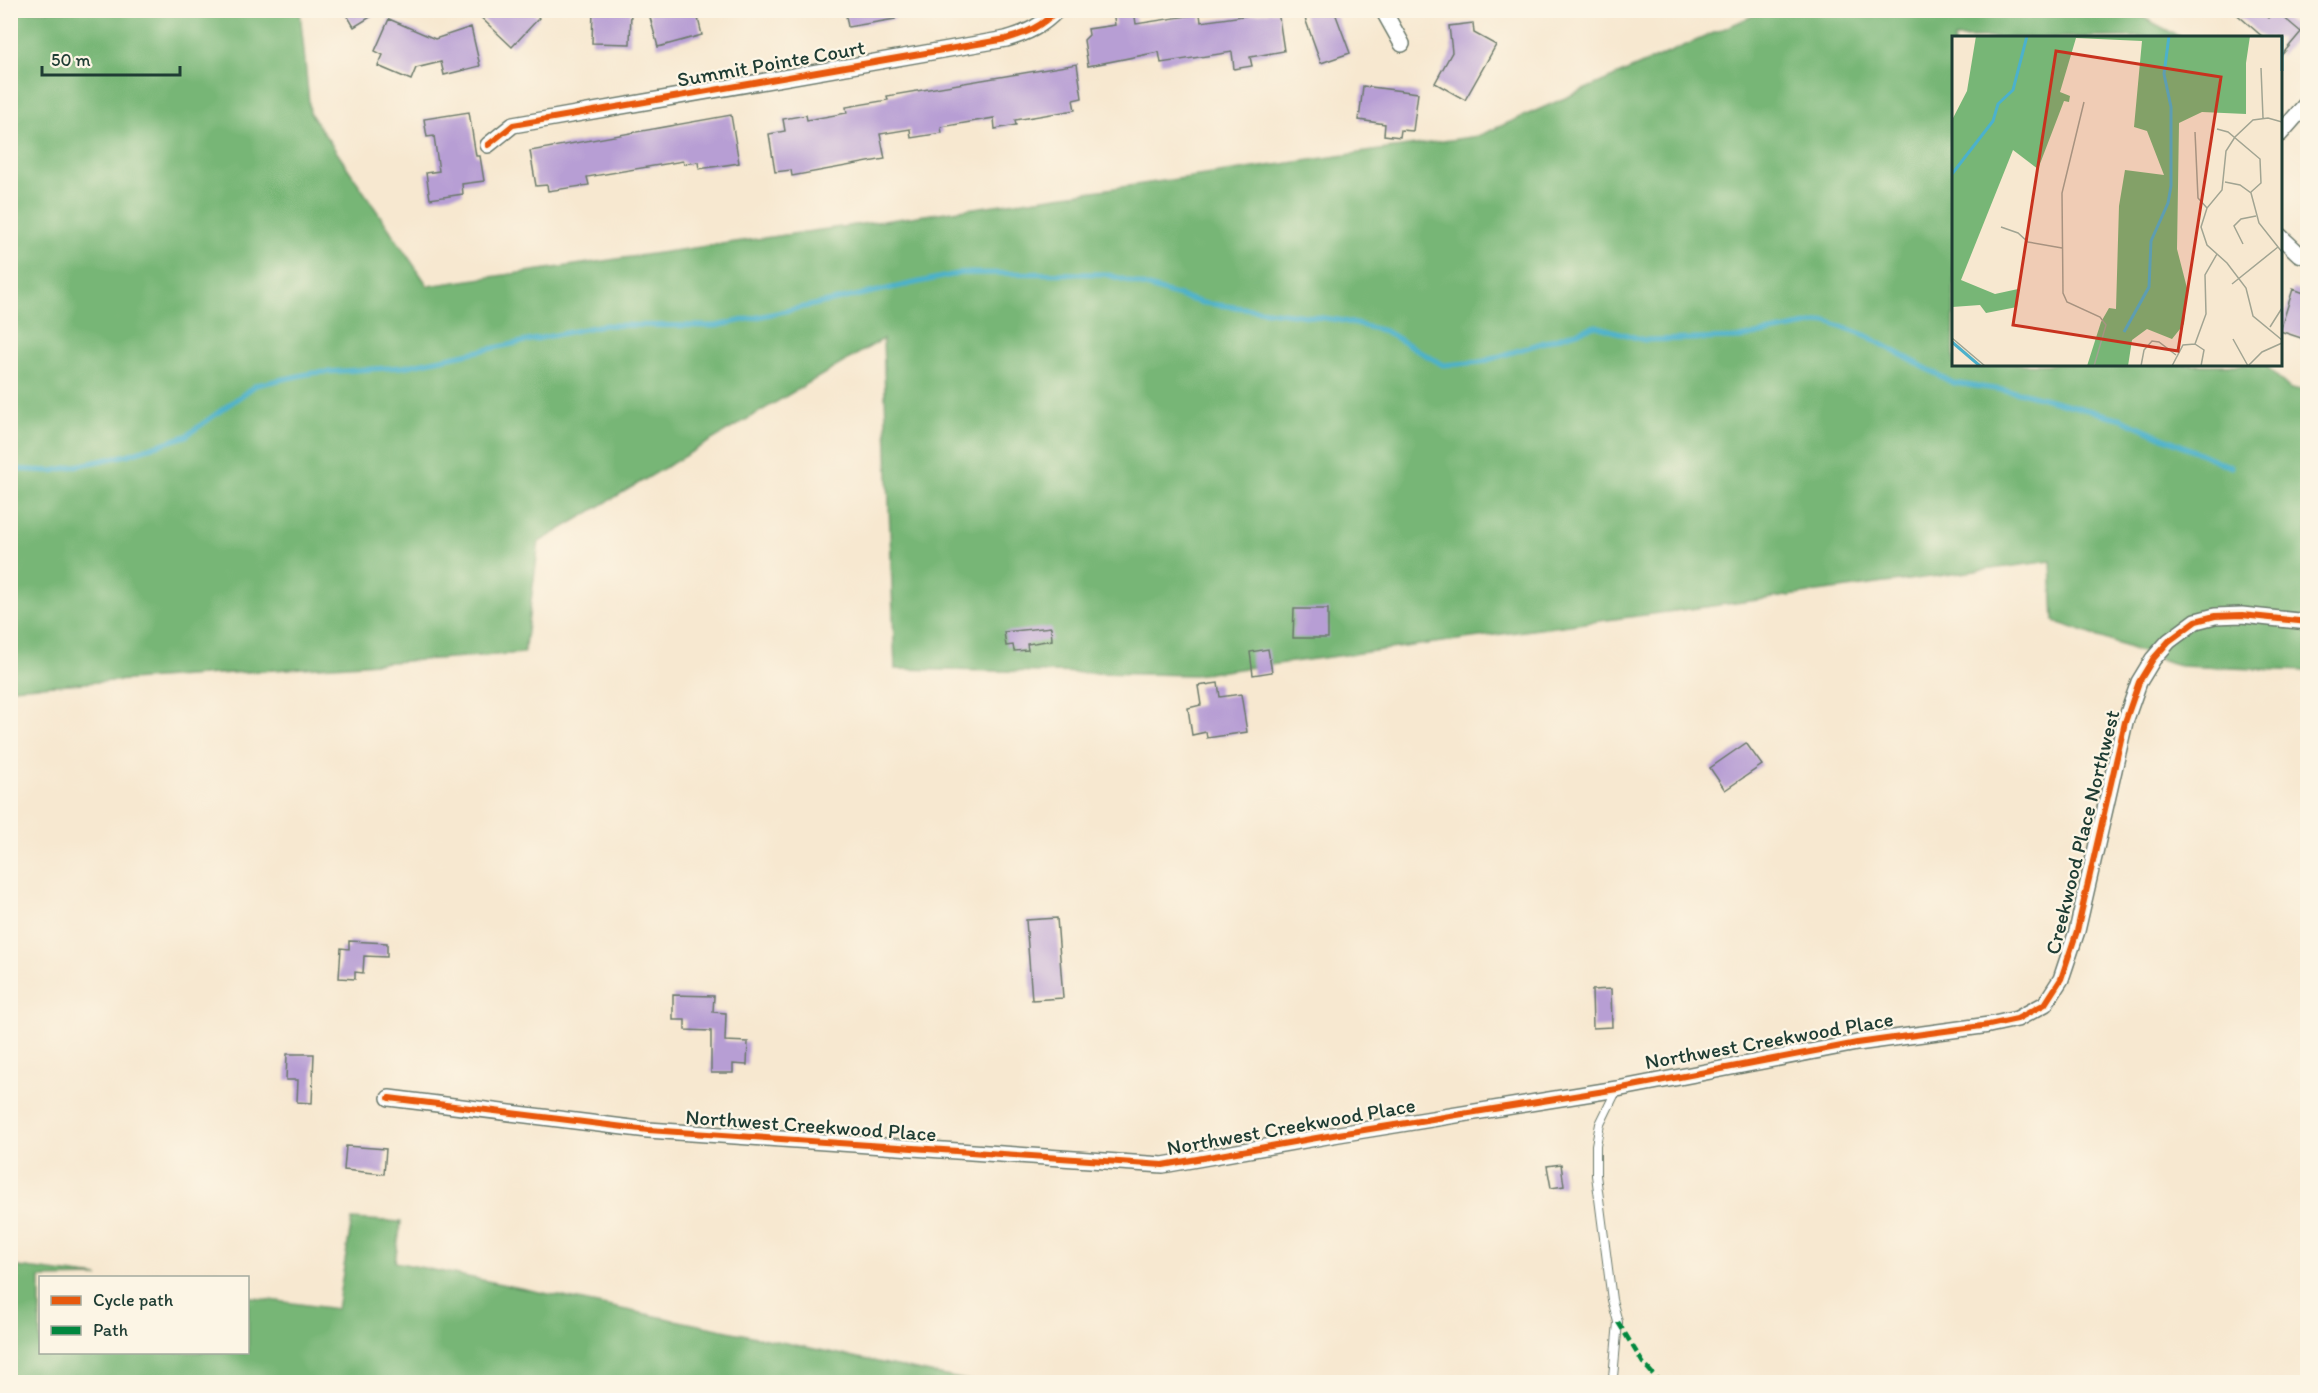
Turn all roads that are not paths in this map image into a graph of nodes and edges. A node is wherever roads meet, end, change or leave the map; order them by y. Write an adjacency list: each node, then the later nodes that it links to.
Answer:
1 (1057, 10): 6 (street, Summit Pointe Court)
2 (1383, 10): 3 (street)
3 (1402, 44)
4 (2307, 102): 5 (street)
5 (2282, 132)
6 (488, 145)
7 (2282, 238): 8 (street)
8 (2307, 257)
9 (2307, 622): 10 (street, Creekwood Place Northwest)
10 (2045, 1004): 11 (street, Northwest Creekwood Place)
11 (1617, 1089): 12 (street, Northwest Creekwood Place); 13 (lane)
12 (389, 1098)
13 (1610, 1383)

